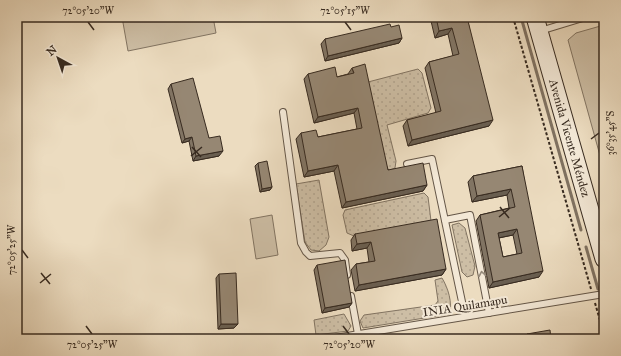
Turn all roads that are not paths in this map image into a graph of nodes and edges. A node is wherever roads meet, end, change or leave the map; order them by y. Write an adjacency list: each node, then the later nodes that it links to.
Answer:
1 (586, 17): 2 (lane)
2 (537, 24): 6 (main road, Avenida Vicente Méndez)
3 (283, 112): 7 (lane)
4 (407, 164): 5 (lane)
5 (445, 220): 10 (lane, one-way to 5); 11 (lane)
6 (604, 259)
7 (348, 282)
8 (350, 290): 12 (lane)
9 (604, 294): 10 (lane, INIA Quilamapu)
10 (489, 313): 11 (lane, INIA Quilamapu)
11 (466, 316): 12 (lane, INIA Quilamapu)
12 (358, 334): 13 (lane, INIA Quilamapu)
13 (329, 339)

